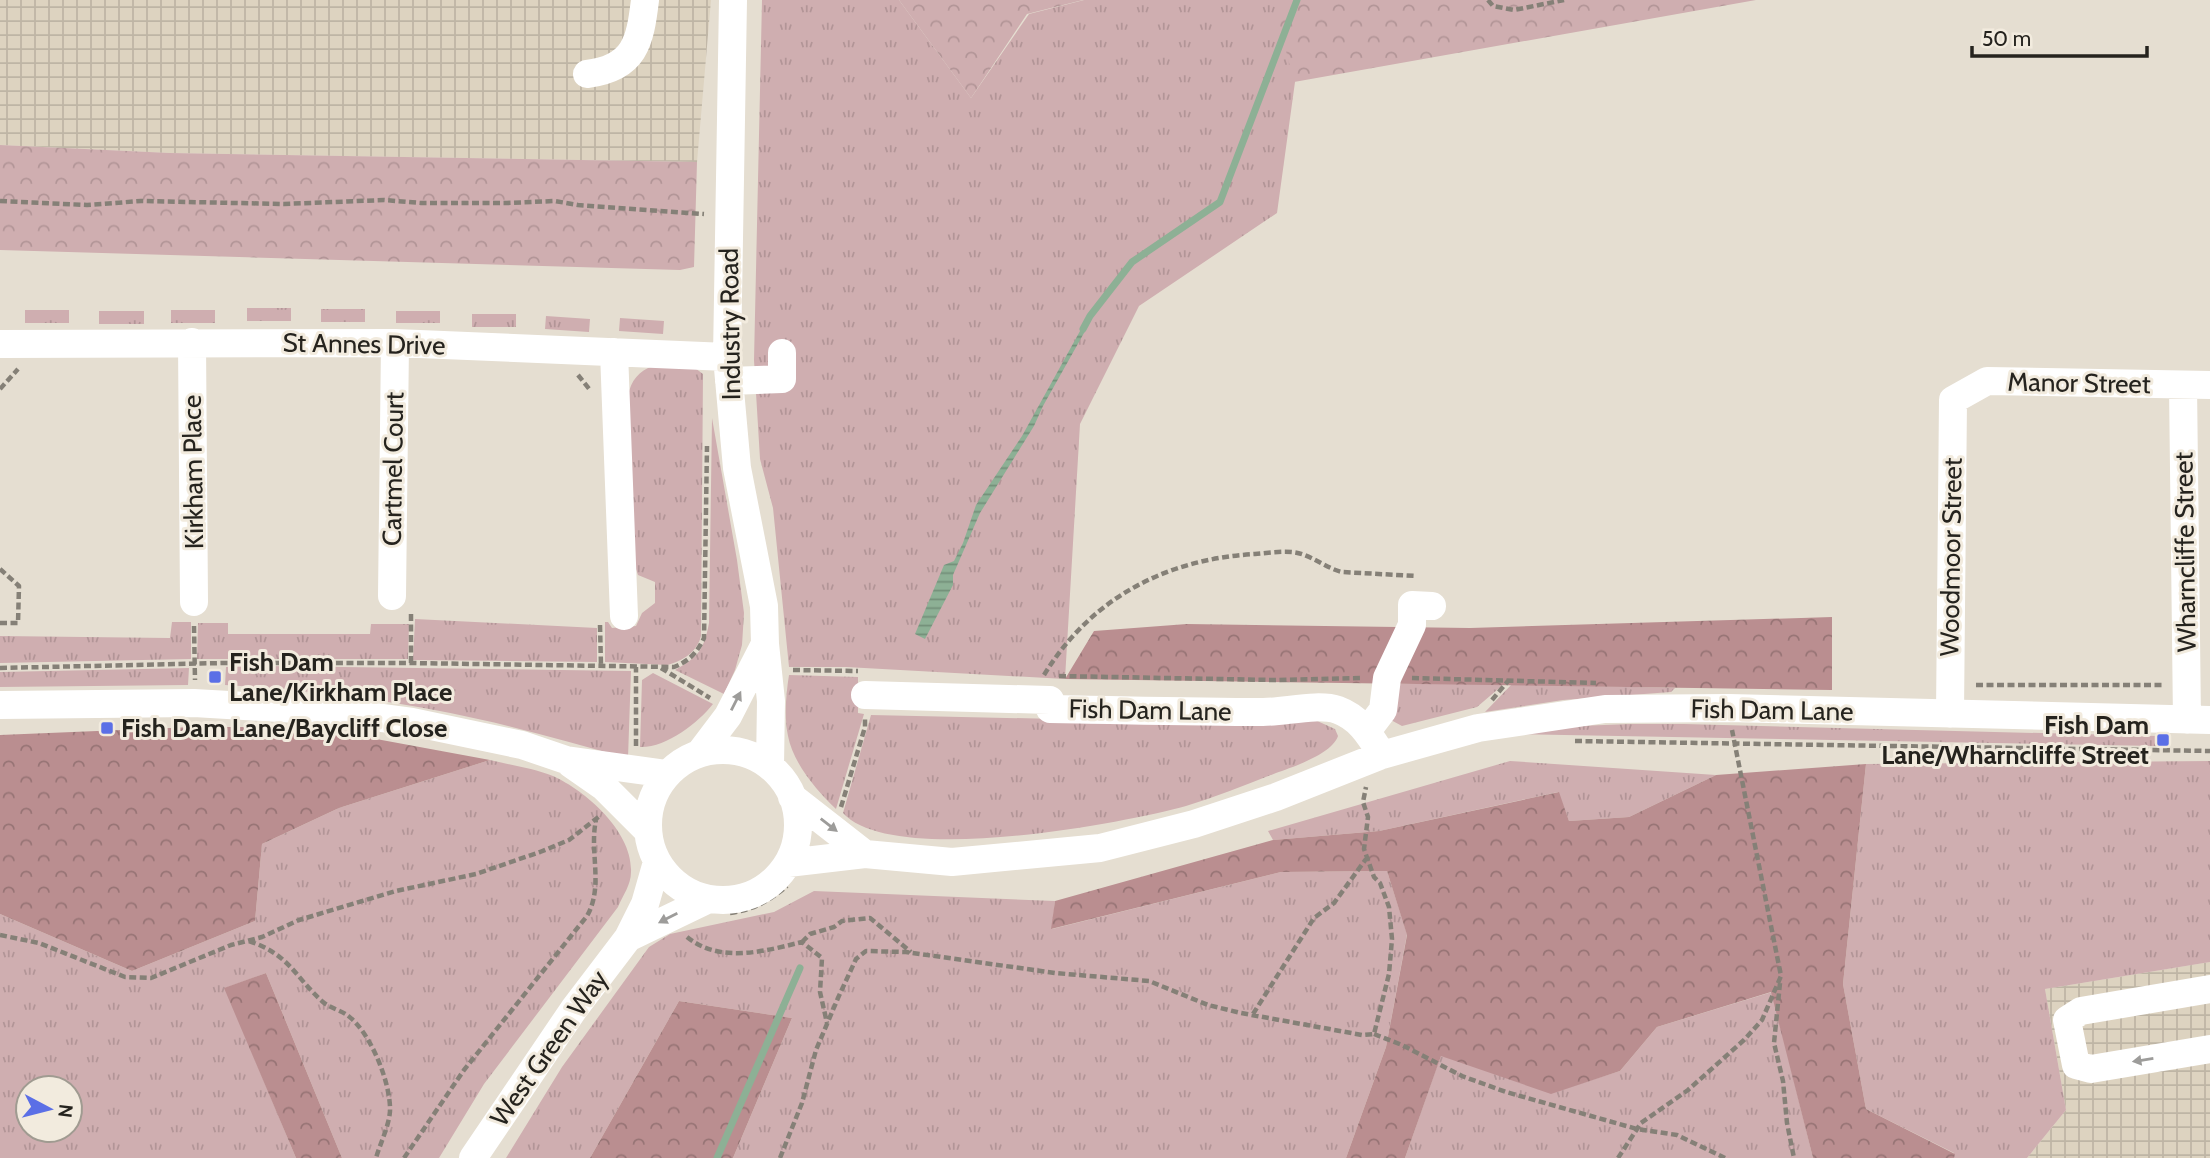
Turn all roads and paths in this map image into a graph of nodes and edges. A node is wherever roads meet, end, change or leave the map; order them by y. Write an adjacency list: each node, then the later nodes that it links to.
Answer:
1 (645, 0): 5 (street)
2 (1488, 0): 3 (path)
3 (1563, 0)
4 (732, 1): 14 (street, Industry Road)
5 (587, 74)
6 (0, 201): 7 (path)
7 (712, 215)
8 (192, 342): 9 (street, St Annes Drive); 10 (street, St Annes Drive); 24 (street, Kirkham Place)
9 (395, 343): 11 (street, St Annes Drive); 23 (street, Cartmel Court)
10 (0, 344)
11 (614, 352): 14 (street, St Annes Drive); 25 (street)
12 (782, 354): 14 (street, St Annes Drive)
13 (22, 364): 17 (path)
14 (728, 369): 29 (street, Industry Road)
15 (577, 374): 18 (path)
16 (2197, 385): 19 (street, Manor Street); 36 (street, Wharncliffe Street)
17 (0, 389)
18 (593, 393)
19 (1953, 400): 35 (street, Woodmoor Street)
20 (708, 442): 32 (path)
21 (0, 569): 28 (path)
22 (1417, 576): 34 (path)
23 (392, 596)
24 (194, 602)
25 (622, 605): 31 (path)
26 (1432, 606): 44 (street)
27 (411, 622): 30 (path)
28 (0, 623)
29 (766, 657): 37 (path); 46 (street, Industry Road, one-way to 29); 48 (street, Industry Road)
30 (411, 663): 31 (path); 33 (path)
31 (601, 666): 32 (path)
32 (636, 667): 49 (path)
33 (0, 668)
34 (1043, 676)
35 (1950, 685): 36 (path); 40 (street, Woodmoor Street)
36 (2187, 685): 41 (street, Wharncliffe Street)
37 (865, 695): 44 (street, Fish Dam Lane); 53 (path)
38 (0, 705): 47 (street)
39 (1728, 708): 40 (street, Fish Dam Lane); 43 (path); 44 (street, Fish Dam Lane)
40 (1950, 714): 41 (street, Fish Dam Lane)
41 (2198, 720)
42 (1572, 741): 43 (path)
43 (1734, 743): 45 (path); 67 (path)
44 (1370, 749): 56 (street, Fish Dam Lane); 57 (path)
45 (2210, 751)
46 (699, 753): 48 (street); 50 (street)
47 (566, 760): 49 (street); 55 (street)
48 (770, 766): 51 (street)
49 (637, 771): 50 (street)
50 (667, 774): 55 (street)
51 (793, 797): 56 (street, one-way to 56); 59 (street)
52 (604, 813): 54 (path)
53 (838, 815)
54 (597, 819): 64 (path); 75 (path)
55 (648, 831): 58 (street)
56 (865, 854): 59 (street, Fish Dam Lane)
57 (1367, 858): 69 (path); 71 (path)
58 (657, 862): 60 (street); 63 (street, West Green Way)
59 (790, 873): 60 (street); 60 (path)
60 (717, 906): 63 (street, West Green Way, one-way to 63)
61 (684, 934): 65 (path)
62 (0, 935): 64 (path)
63 (628, 938): 76 (street, West Green Way)
64 (248, 941): 74 (path)
65 (802, 942): 66 (path); 70 (path)
66 (911, 952): 69 (path); 70 (path)
67 (1781, 976): 73 (path); 80 (path)
68 (2210, 989): 72 (street, one-way to 68)
69 (1253, 1014): 71 (path)
70 (827, 1025): 77 (path)
71 (1374, 1034): 73 (path)
72 (2210, 1049)
73 (1637, 1129): 78 (path); 79 (path)
74 (376, 1158)
75 (404, 1158)
76 (472, 1158)
77 (780, 1158)
78 (1618, 1158)
79 (1724, 1158)
80 (1794, 1158)

